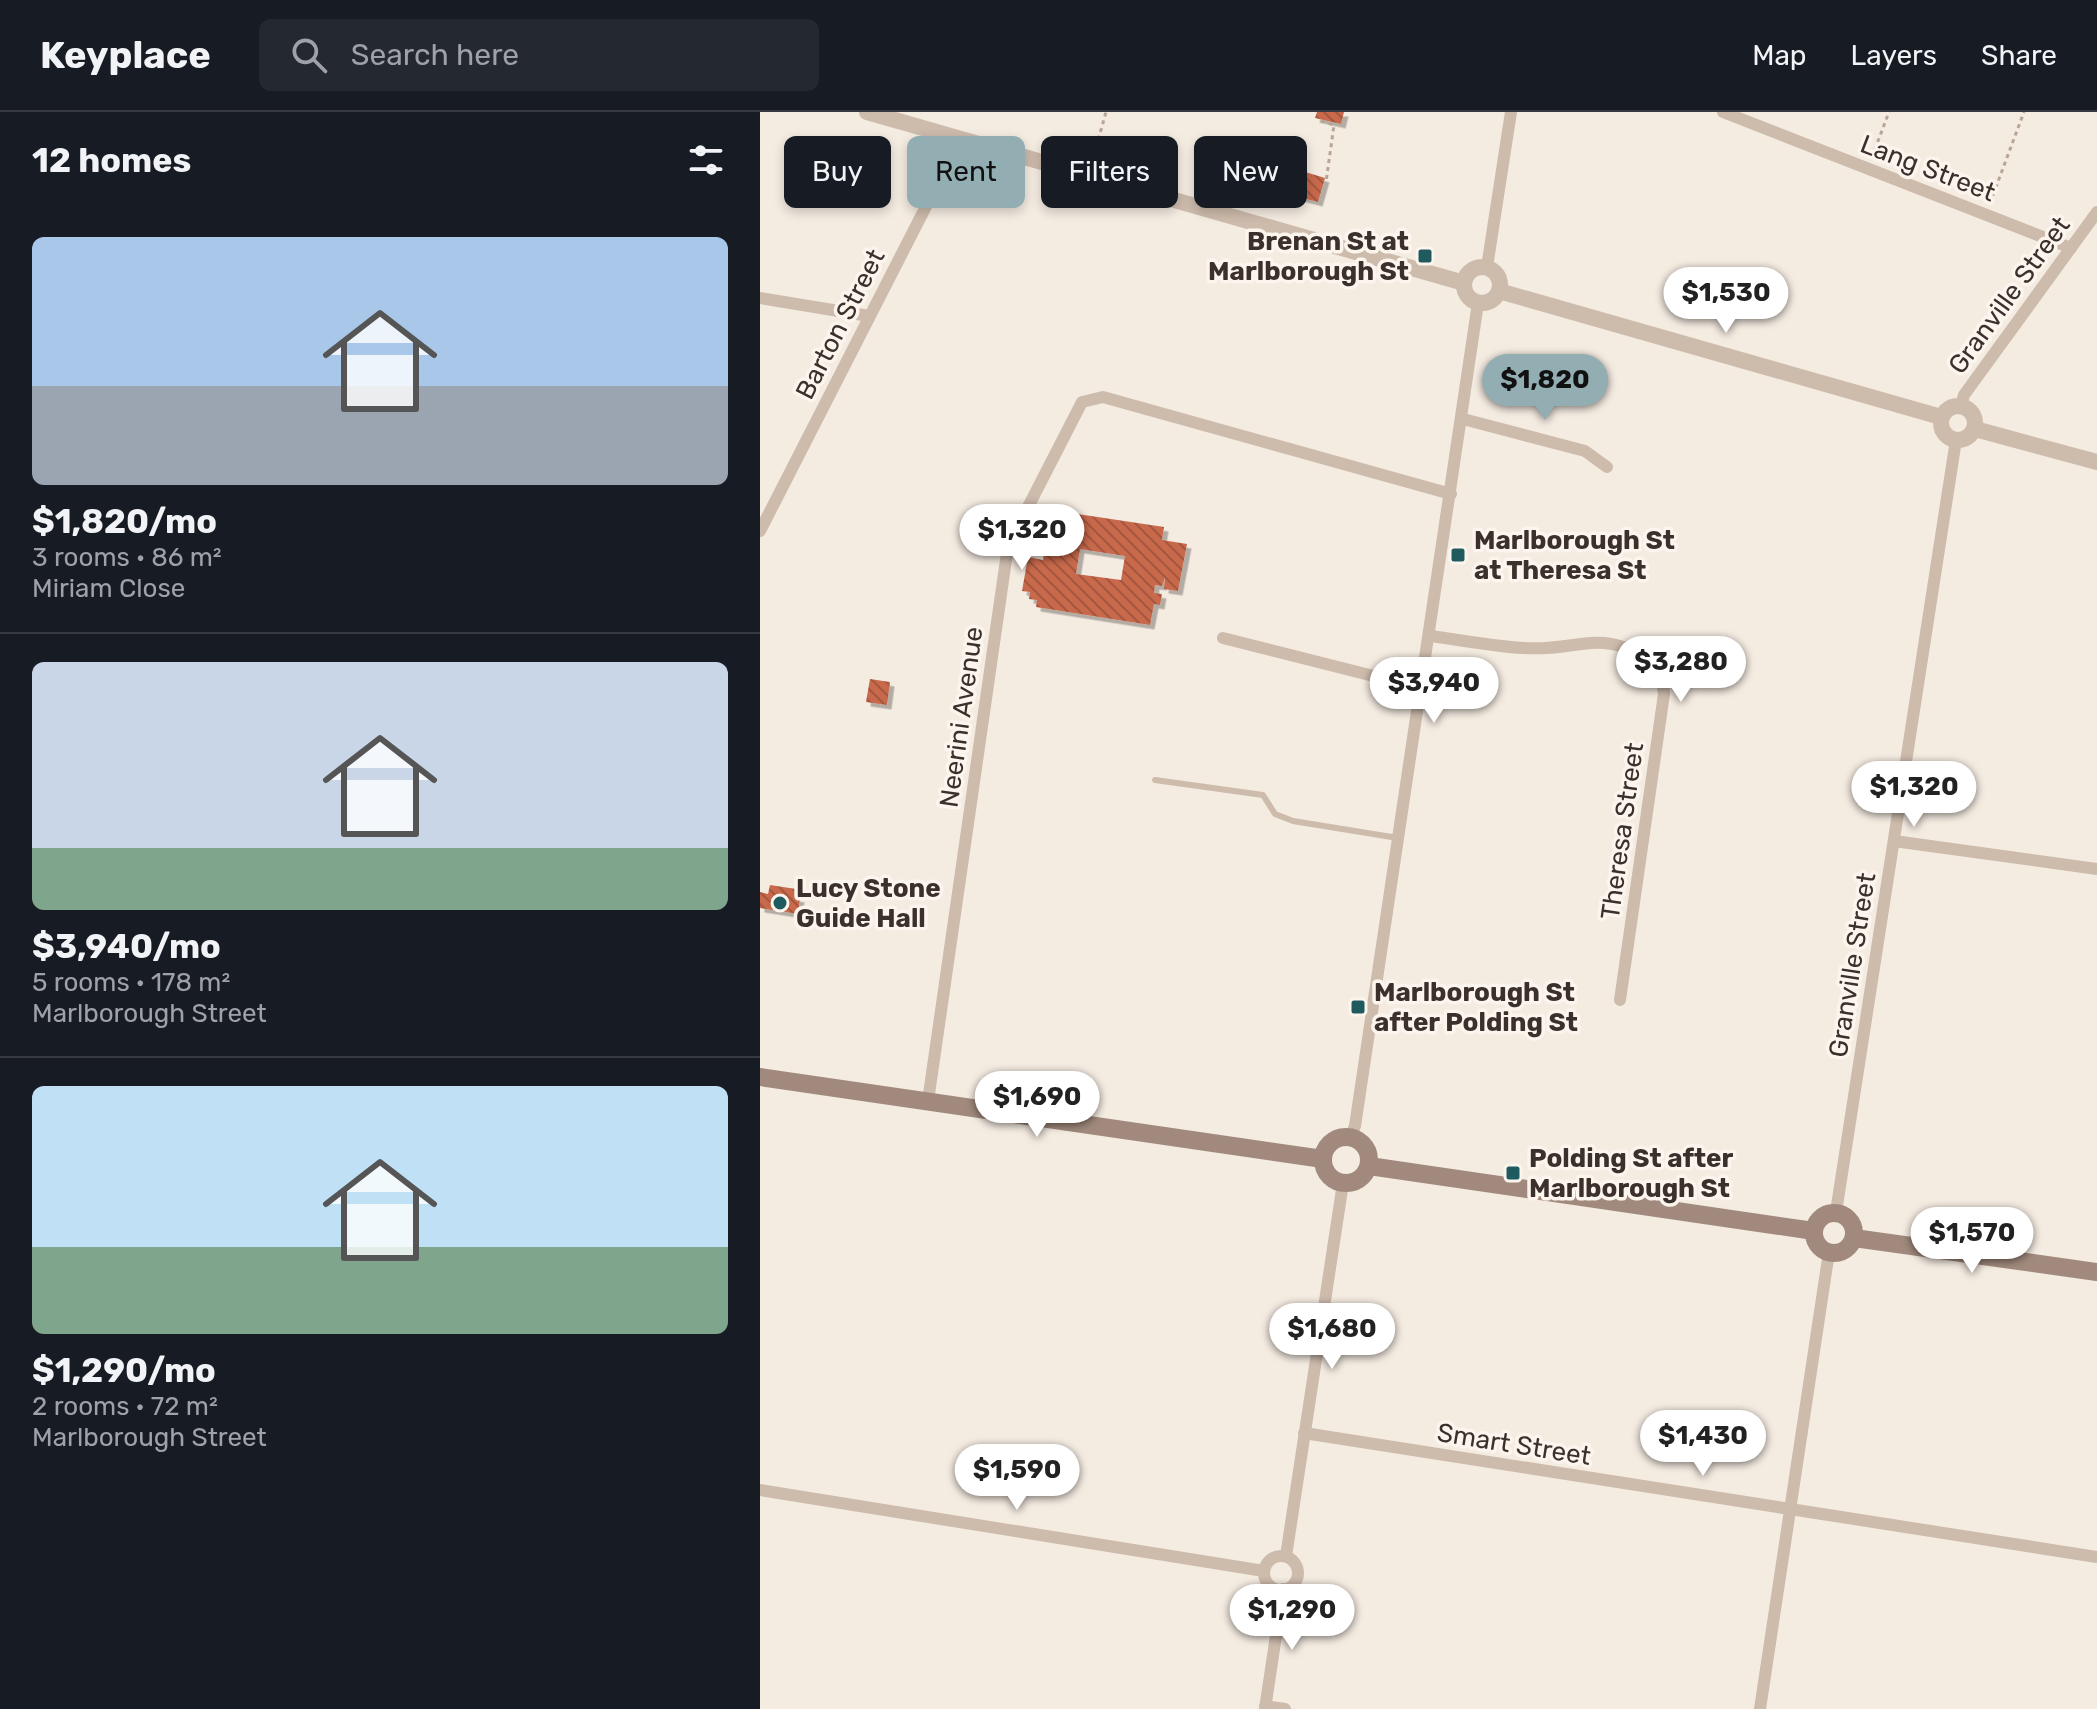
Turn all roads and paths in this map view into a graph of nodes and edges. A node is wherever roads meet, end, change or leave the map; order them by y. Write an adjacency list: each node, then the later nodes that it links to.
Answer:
1 (867, 112): 8 (street)
2 (1106, 112): 9 (path)
3 (1511, 112): 17 (street)
4 (1723, 112): 11 (street, Lang Street)
5 (1889, 112): 11 (path)
6 (2024, 112): 15 (path)
7 (1321, 121): 12 (path)
8 (954, 136)
9 (1099, 136)
10 (1025, 156): 18 (street)
11 (1867, 168): 15 (street, Lang Street)
12 (1326, 182)
13 (925, 208): 22 (street, Barton Street)
14 (2097, 212): 16 (street, Granville Street)
15 (1986, 214): 16 (street, Lang Street)
16 (2071, 248): 23 (street, Granville Street)
17 (1487, 267): 18 (street); 19 (street)
18 (1464, 283): 21 (street)
19 (1499, 291): 21 (street); 24 (street)
20 (760, 298): 22 (street)
21 (1478, 303): 25 (street)
22 (869, 316): 31 (street, Barton Street)
23 (1961, 406): 24 (street); 26 (street)
24 (1941, 417): 27 (street)
25 (1463, 419): 29 (street); 30 (street)
26 (1975, 429): 27 (street); 28 (street)
27 (1956, 440): 37 (street, Granville Street)
28 (2097, 462)
29 (1607, 467)
30 (1451, 494): 32 (street); 41 (street, Neerini Avenue)
31 (760, 531)
32 (1430, 636): 34 (street); 39 (street, Theresa Street)
33 (1223, 638): 34 (street)
34 (1421, 688): 36 (street)
35 (1155, 780): 36 (lane)
36 (1398, 838): 42 (street)
37 (1894, 841): 38 (street); 46 (street, Granville Street)
38 (2097, 869)
39 (1620, 1000)
40 (760, 1077): 41 (main road)
41 (928, 1101): 43 (main road)
42 (1350, 1138): 43 (main road); 44 (main road)
43 (1323, 1159): 45 (main road)
44 (1369, 1166): 45 (main road); 47 (main road)
45 (1343, 1183): 51 (street)
46 (1836, 1212): 47 (main road); 48 (main road)
47 (1814, 1231): 49 (main road)
48 (1854, 1238): 49 (main road); 50 (main road)
49 (1829, 1252): 53 (street)
50 (2097, 1272)
51 (1304, 1433): 53 (street, Smart Street); 54 (street)
52 (760, 1490): 56 (street)
53 (1789, 1509): 55 (street, Smart Street); 60 (street)
54 (1286, 1556): 56 (street); 57 (street)
55 (2097, 1557)
56 (1264, 1571): 57 (street)
57 (1283, 1589): 58 (street)
58 (1265, 1707): 59 (street)
59 (1285, 1709)
60 (1760, 1709)

